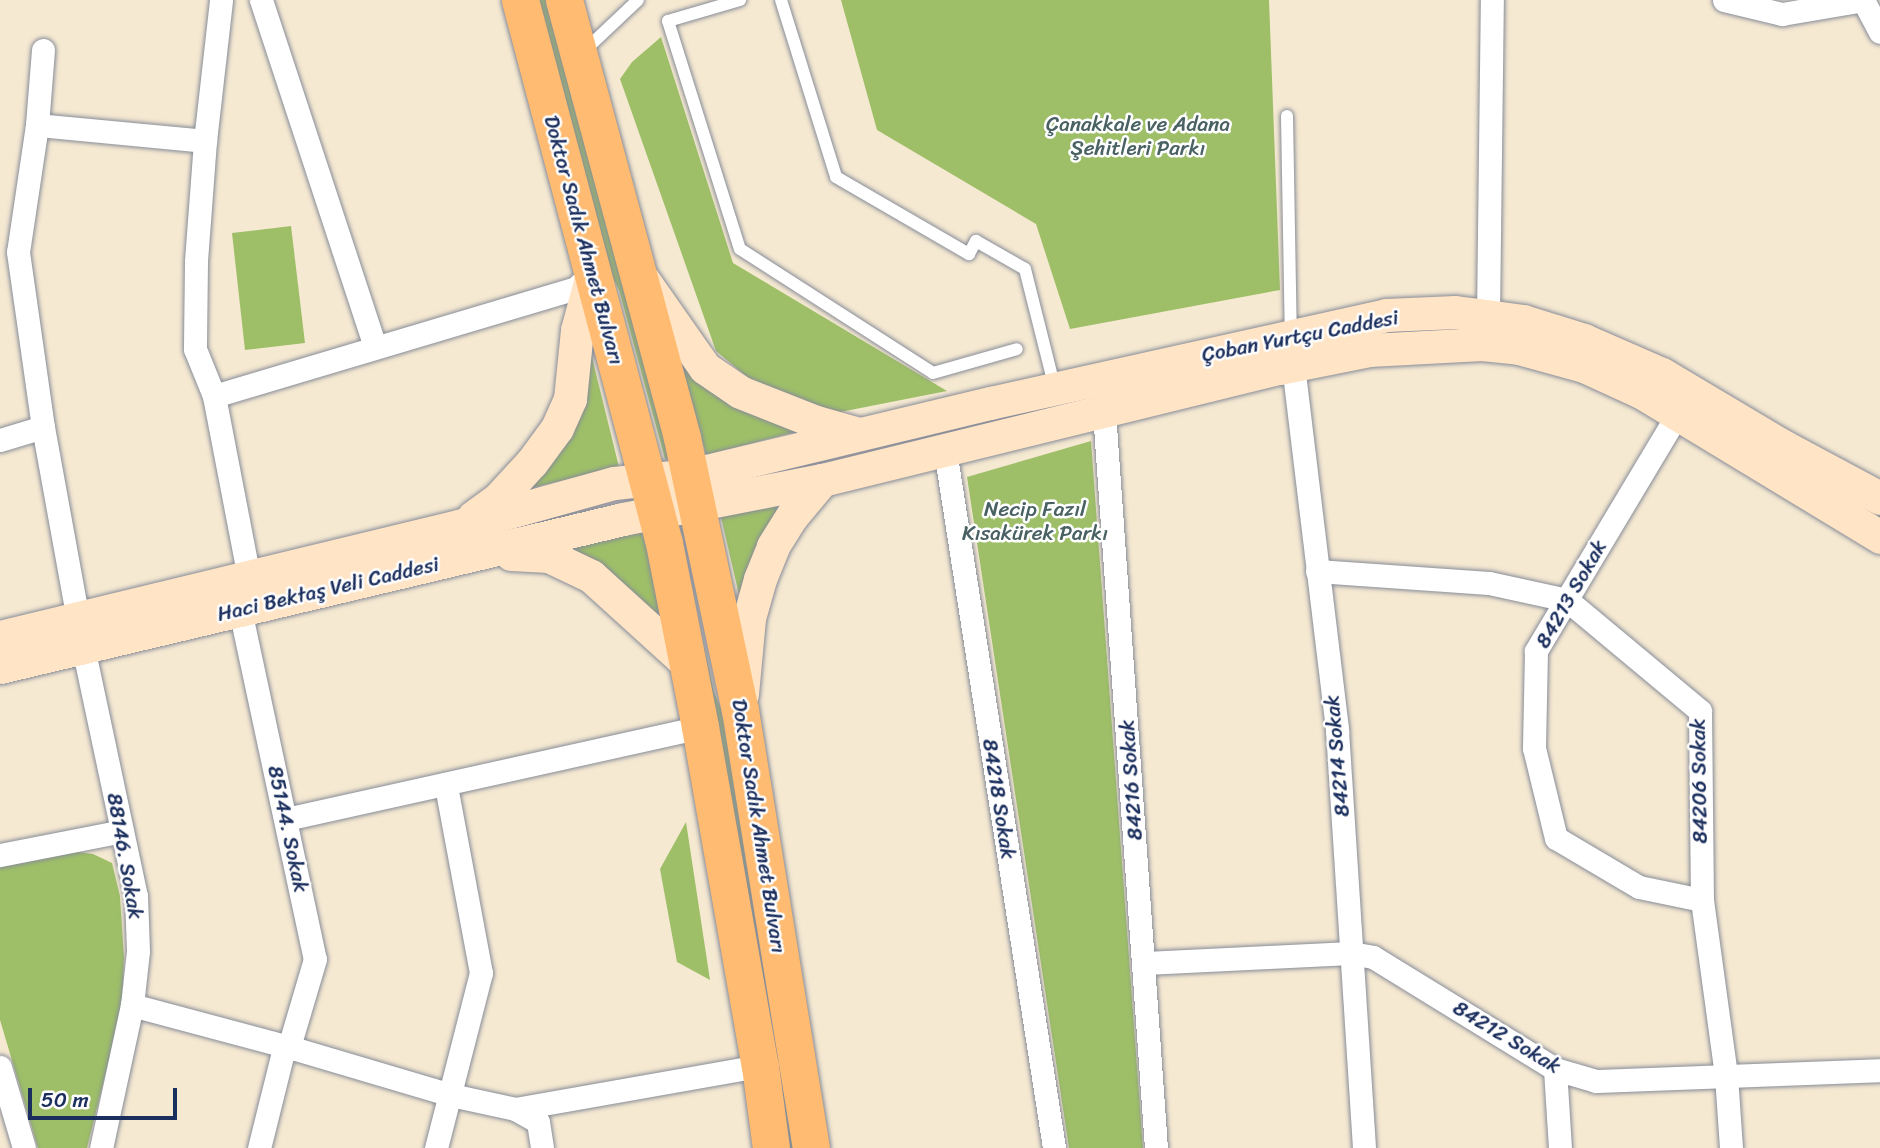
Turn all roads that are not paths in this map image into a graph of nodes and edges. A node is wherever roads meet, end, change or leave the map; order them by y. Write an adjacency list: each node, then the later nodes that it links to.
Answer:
1 (221, 0): 16 (street)
2 (261, 0): 20 (street)
3 (520, 0): 17 (main road, Doktor Sadık Ahmet Bulvarı)
4 (564, 0): 13 (main road, Doktor Sadık Ahmet Bulvarı)
5 (638, 0): 13 (lane)
6 (740, 0): 21 (lane)
7 (781, 0): 23 (lane)
8 (1492, 0): 19 (street)
9 (1724, 0): 10 (street)
10 (1863, 0): 11 (street)
11 (1880, 32)
12 (43, 50): 15 (street, 88146. Sokak)
13 (579, 56): 18 (main road, Doktor Sadık Ahmet Bulvarı)
14 (1287, 116): 22 (lane)
15 (37, 125): 16 (street); 27 (street, 88146. Sokak)
16 (205, 141): 24 (street)
17 (593, 271): 20 (street); 33 (main road, Doktor Sadık Ahmet Bulvarı); 35 (main road)
18 (638, 272): 28 (main road); 32 (main road, Doktor Sadık Ahmet Bulvarı)
19 (1489, 316): 22 (main road, Çoban Yurtçu Caddesi); 34 (main road, Çoban Yurtçu Caddesi)
20 (375, 346): 24 (street)
21 (1017, 349)
22 (1292, 351): 23 (main road, Çoban Yurtçu Caddesi); 25 (main road, Çoban Yurtçu Caddesi); 26 (main road, Çoban Yurtçu Caddesi); 38 (street, 84214 Sokak)
23 (1055, 388): 28 (main road, Çoban Yurtçu Caddesi)
24 (214, 396): 39 (street)
25 (1104, 412): 30 (main road, Çoban Yurtçu Caddesi); 54 (street, 84216 Sokak)
26 (1677, 415): 36 (main road, Çoban Yurtçu Caddesi); 40 (street, 84213 Sokak)
27 (43, 427): 29 (street); 42 (street, 88146. Sokak)
28 (862, 435): 32 (main road, Çoban Yurtçu Caddesi)
29 (0, 440)
30 (945, 450): 31 (main road, Çoban Yurtçu Caddesi); 71 (street, 84218 Sokak)
31 (822, 480): 32 (main road, Çoban Yurtçu Caddesi); 46 (main road)
32 (693, 491): 33 (main road); 46 (main road, Doktor Sadık Ahmet Bulvarı)
33 (652, 497): 35 (main road, Haci Bektaş Veli Caddesi); 37 (main road, Haci Bektaş Veli Caddesi); 44 (main road, Doktor Sadık Ahmet Bulvarı)
34 (1880, 498)
35 (459, 526): 39 (main road, Haci Bektaş Veli Caddesi)
36 (1873, 533)
37 (481, 553): 41 (main road, Haci Bektaş Veli Caddesi); 44 (main road)
38 (1317, 571): 40 (street, 84206 Sokak); 53 (street, 84214 Sokak)
39 (249, 578): 42 (main road, Haci Bektaş Veli Caddesi)
40 (1567, 600): 52 (street, 84206 Sokak); 52 (street, 84213 Sokak)
41 (240, 610): 42 (main road, Haci Bektaş Veli Caddesi); 49 (street, 85144. Sokak)
42 (80, 633): 43 (main road, Haci Bektaş Veli Caddesi); 45 (main road, Haci Bektaş Veli Caddesi); 50 (street, 88146. Sokak)
43 (0, 637)
44 (689, 665): 47 (main road, Doktor Sadık Ahmet Bulvarı)
45 (0, 667)
46 (740, 710): 70 (main road, Doktor Sadık Ahmet Bulvarı)
47 (700, 727): 48 (street); 57 (main road, Doktor Sadık Ahmet Bulvarı)
48 (446, 786): 49 (street); 62 (street)
49 (286, 819): 56 (street, 85144. Sokak)
50 (122, 831): 51 (street); 55 (street, 88146. Sokak)
51 (0, 855)
52 (1702, 900): 61 (street, 84206 Sokak)
53 (1351, 953): 54 (street, 84212 Sokak); 59 (street, 84212 Sokak); 73 (street, 84214 Sokak)
54 (1145, 963): 72 (street, 84216 Sokak)
55 (132, 1005): 56 (street); 65 (street, 88146. Sokak)
56 (289, 1047): 62 (street); 66 (street, 85144. Sokak)
57 (760, 1066): 63 (street); 69 (main road, Doktor Sadık Ahmet Bulvarı)
58 (0, 1067): 64 (street)
59 (1555, 1069): 61 (street, 84212 Sokak); 74 (street)
60 (1880, 1070): 61 (street, 84212 Sokak)
61 (1726, 1076): 75 (street, 84206 Sokak)
62 (451, 1095): 63 (street); 67 (street)
63 (515, 1109): 68 (street)
64 (24, 1148)
65 (101, 1148)
66 (259, 1148)
67 (436, 1148)
68 (542, 1148)
69 (771, 1148)
70 (811, 1148)
71 (1054, 1148)
72 (1156, 1148)
73 (1364, 1148)
74 (1560, 1148)
75 (1731, 1148)

